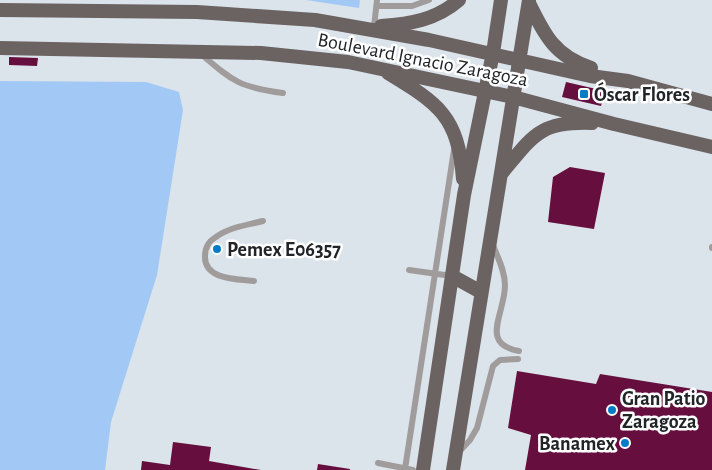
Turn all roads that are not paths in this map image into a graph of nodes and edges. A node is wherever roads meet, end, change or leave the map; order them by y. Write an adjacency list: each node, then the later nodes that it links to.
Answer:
1 (429, 0): 5 (lane)
2 (501, 0): 10 (main road)
3 (454, 2): 7 (main road)
4 (529, 2): 11 (main road); 13 (main road)
5 (377, 3): 7 (lane)
6 (0, 10): 7 (main road, Boulevard Ignacio Zaragoza)
7 (369, 27): 10 (main road, Boulevard Ignacio Zaragoza)
8 (0, 48): 9 (main road, Boulevard Ignacio Zaragoza)
9 (198, 51): 12 (main road, Boulevard Ignacio Zaragoza); 15 (lane)
10 (493, 53): 11 (main road, Boulevard Ignacio Zaragoza); 14 (main road)
11 (520, 59): 13 (main road, Boulevard Ignacio Zaragoza); 16 (main road)
12 (379, 67): 14 (main road, Boulevard Ignacio Zaragoza); 19 (main road)
13 (628, 81): 17 (main road, Boulevard Ignacio Zaragoza)
14 (485, 90): 16 (main road, Boulevard Ignacio Zaragoza); 22 (main road)
15 (283, 93)
16 (513, 96): 18 (main road, Boulevard Ignacio Zaragoza); 21 (main road)
17 (712, 104)
18 (614, 124): 20 (main road, Boulevard Ignacio Zaragoza); 21 (main road)
19 (456, 136): 22 (main road); 26 (lane)
20 (712, 147)
21 (500, 174): 24 (main road)
22 (464, 195): 27 (main road)
23 (264, 221): 28 (lane)
24 (490, 238): 29 (main road); 30 (lane)
25 (409, 270): 26 (lane)
26 (435, 273): 27 (lane); 34 (lane)
27 (452, 276): 29 (main road); 36 (main road)
28 (254, 281)
29 (481, 292): 32 (main road)
30 (519, 351)
31 (518, 359): 32 (lane)
32 (456, 456): 37 (main road)
33 (378, 463): 34 (lane)
34 (405, 469): 35 (lane)
35 (413, 470)
36 (423, 470)
37 (453, 470)

